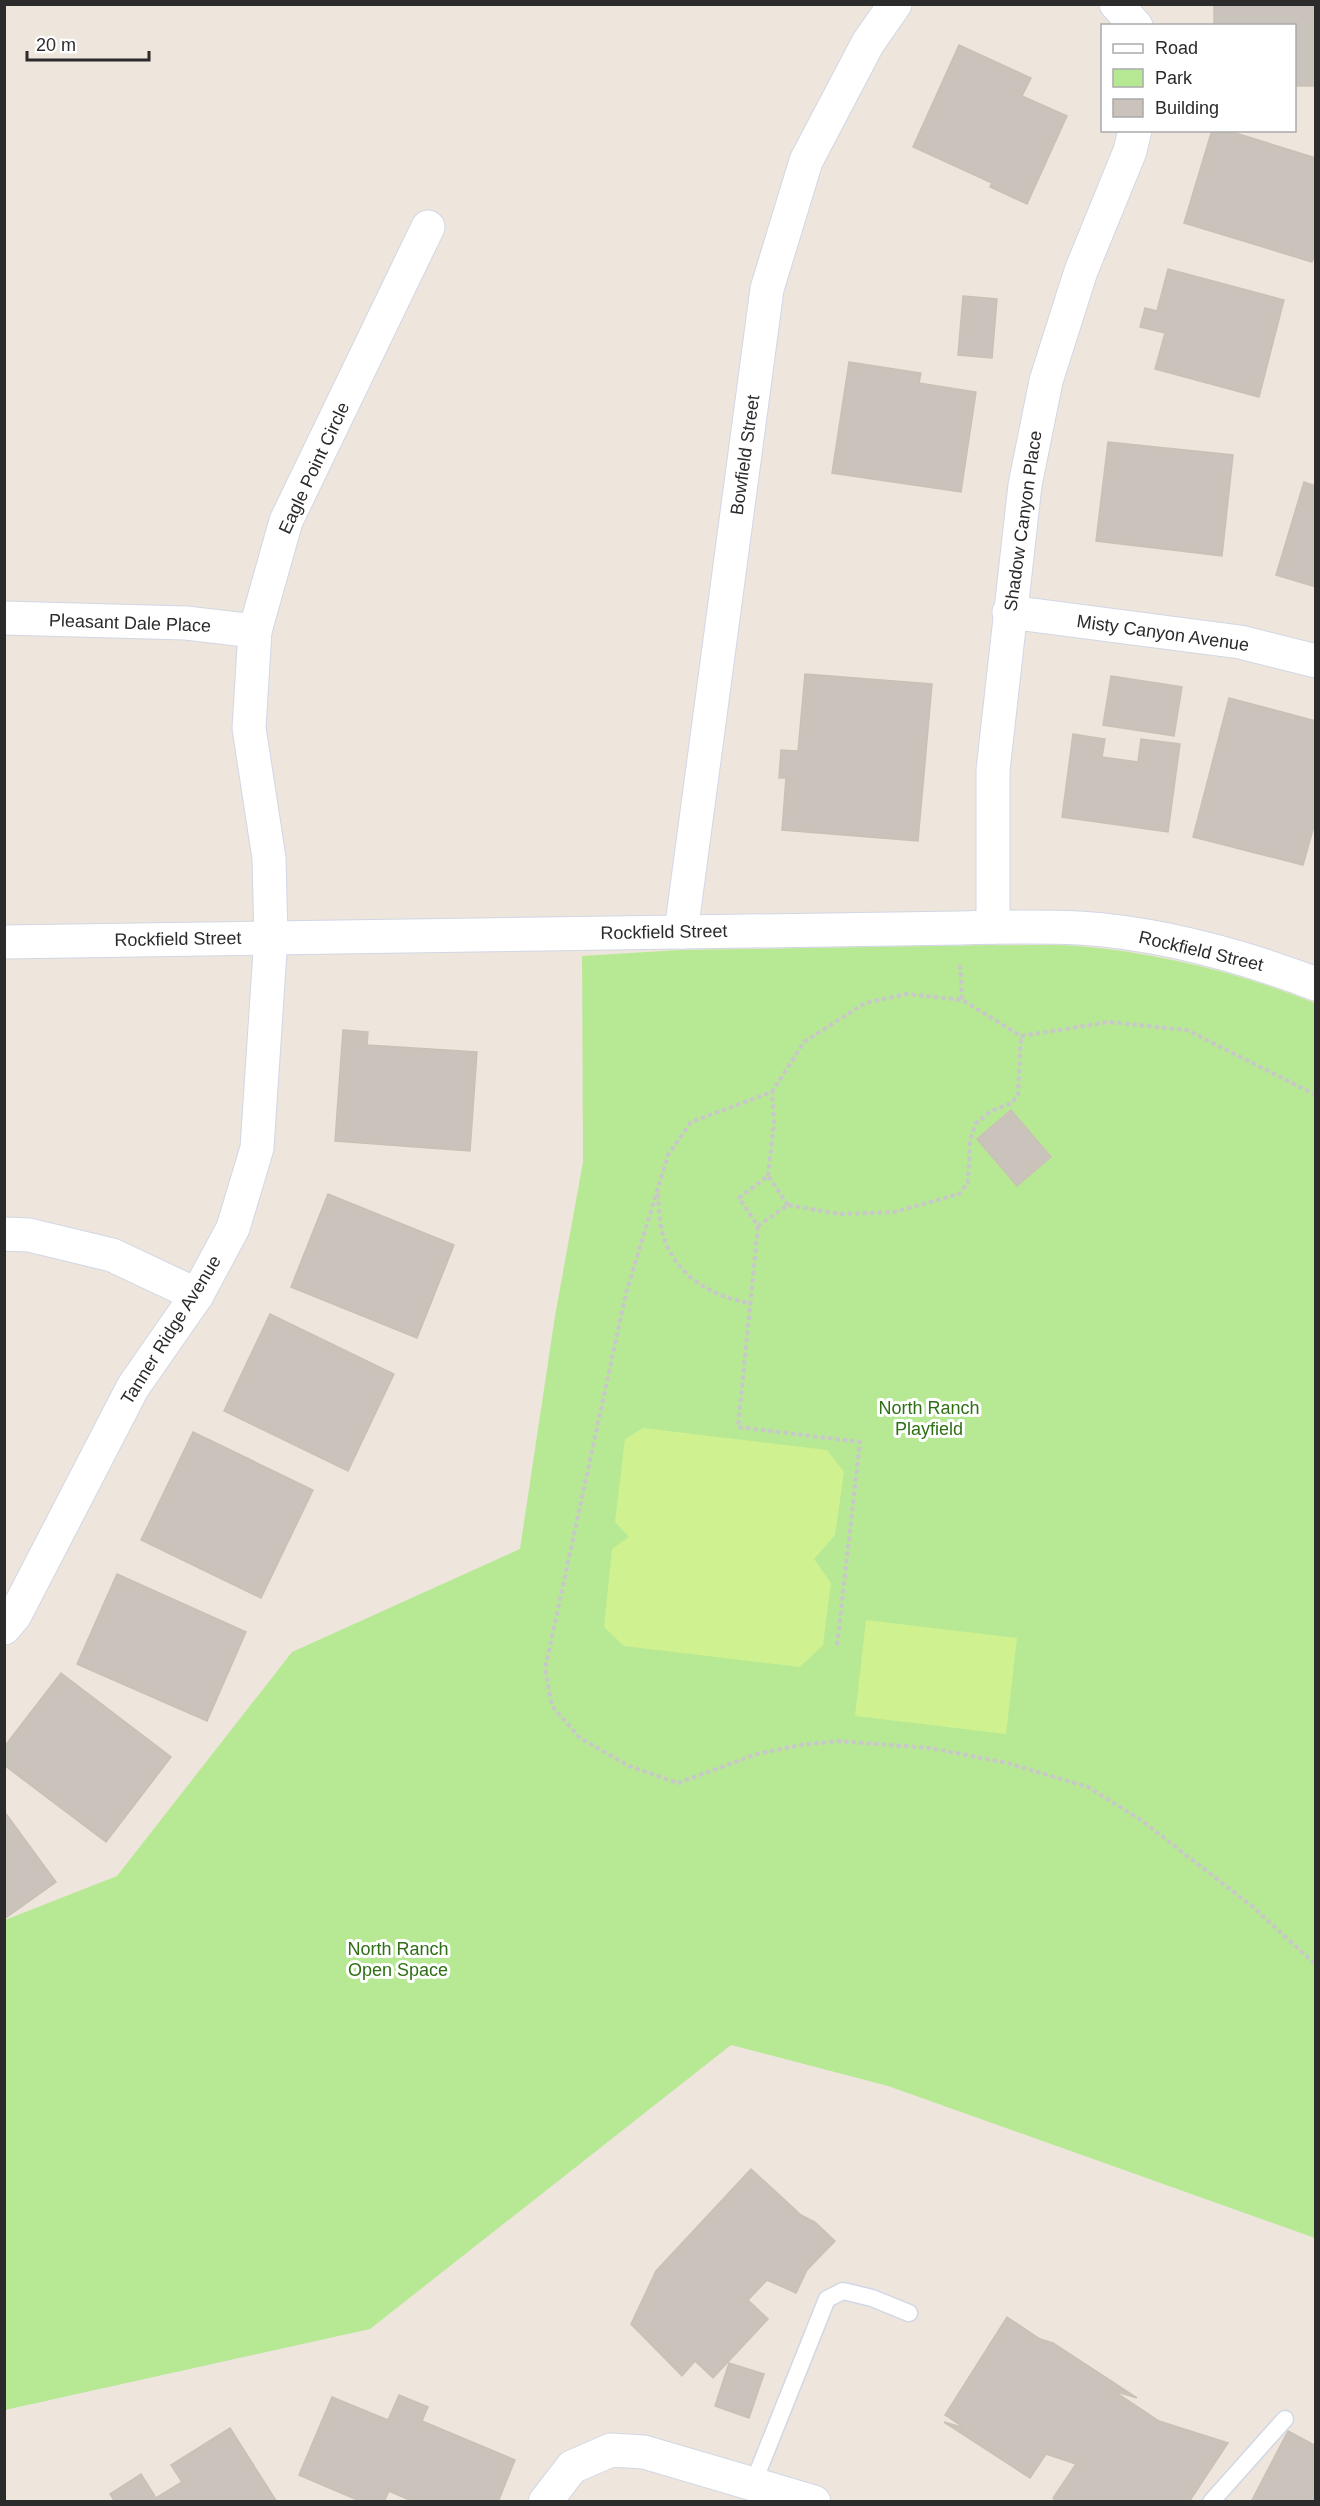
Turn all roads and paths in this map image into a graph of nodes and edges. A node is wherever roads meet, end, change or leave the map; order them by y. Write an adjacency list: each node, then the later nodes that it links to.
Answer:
1 (895, 4): 11 (street, Bowfield Street)
2 (1116, 4): 3 (street)
3 (1134, 24)
4 (1135, 132): 6 (street, Shadow Canyon Place)
5 (428, 227): 8 (street, Eagle Point Circle)
6 (1009, 612): 9 (street, Misty Canyon Avenue); 10 (street, Shadow Canyon Place)
7 (4, 618): 8 (street, Pleasant Dale Place)
8 (255, 631): 12 (street, Eagle Point Circle)
9 (1316, 661)
10 (993, 927): 11 (street, Rockfield Street); 14 (street, Rockfield Street)
11 (681, 932): 12 (street, Rockfield Street)
12 (271, 937): 13 (street, Rockfield Street); 23 (street, Tanner Ridge Avenue)
13 (4, 942)
14 (1316, 984)
15 (1021, 1036): 16 (path); 17 (path); 20 (path)
16 (772, 1092): 18 (path); 19 (path)
17 (1316, 1095)
18 (768, 1176): 20 (path); 21 (path)
19 (658, 1193): 24 (path); 27 (path)
20 (788, 1205): 21 (path)
21 (758, 1226): 24 (path)
22 (4, 1234): 23 (street)
23 (197, 1295): 25 (street, Tanner Ridge Avenue)
24 (750, 1303): 26 (path)
25 (4, 1629)
26 (837, 1646)
27 (1316, 1965)
28 (909, 2313): 30 (lane)
29 (1285, 2419): 33 (lane)
30 (753, 2484): 31 (street); 32 (street)
31 (808, 2501)
32 (545, 2502)
33 (1211, 2502)

